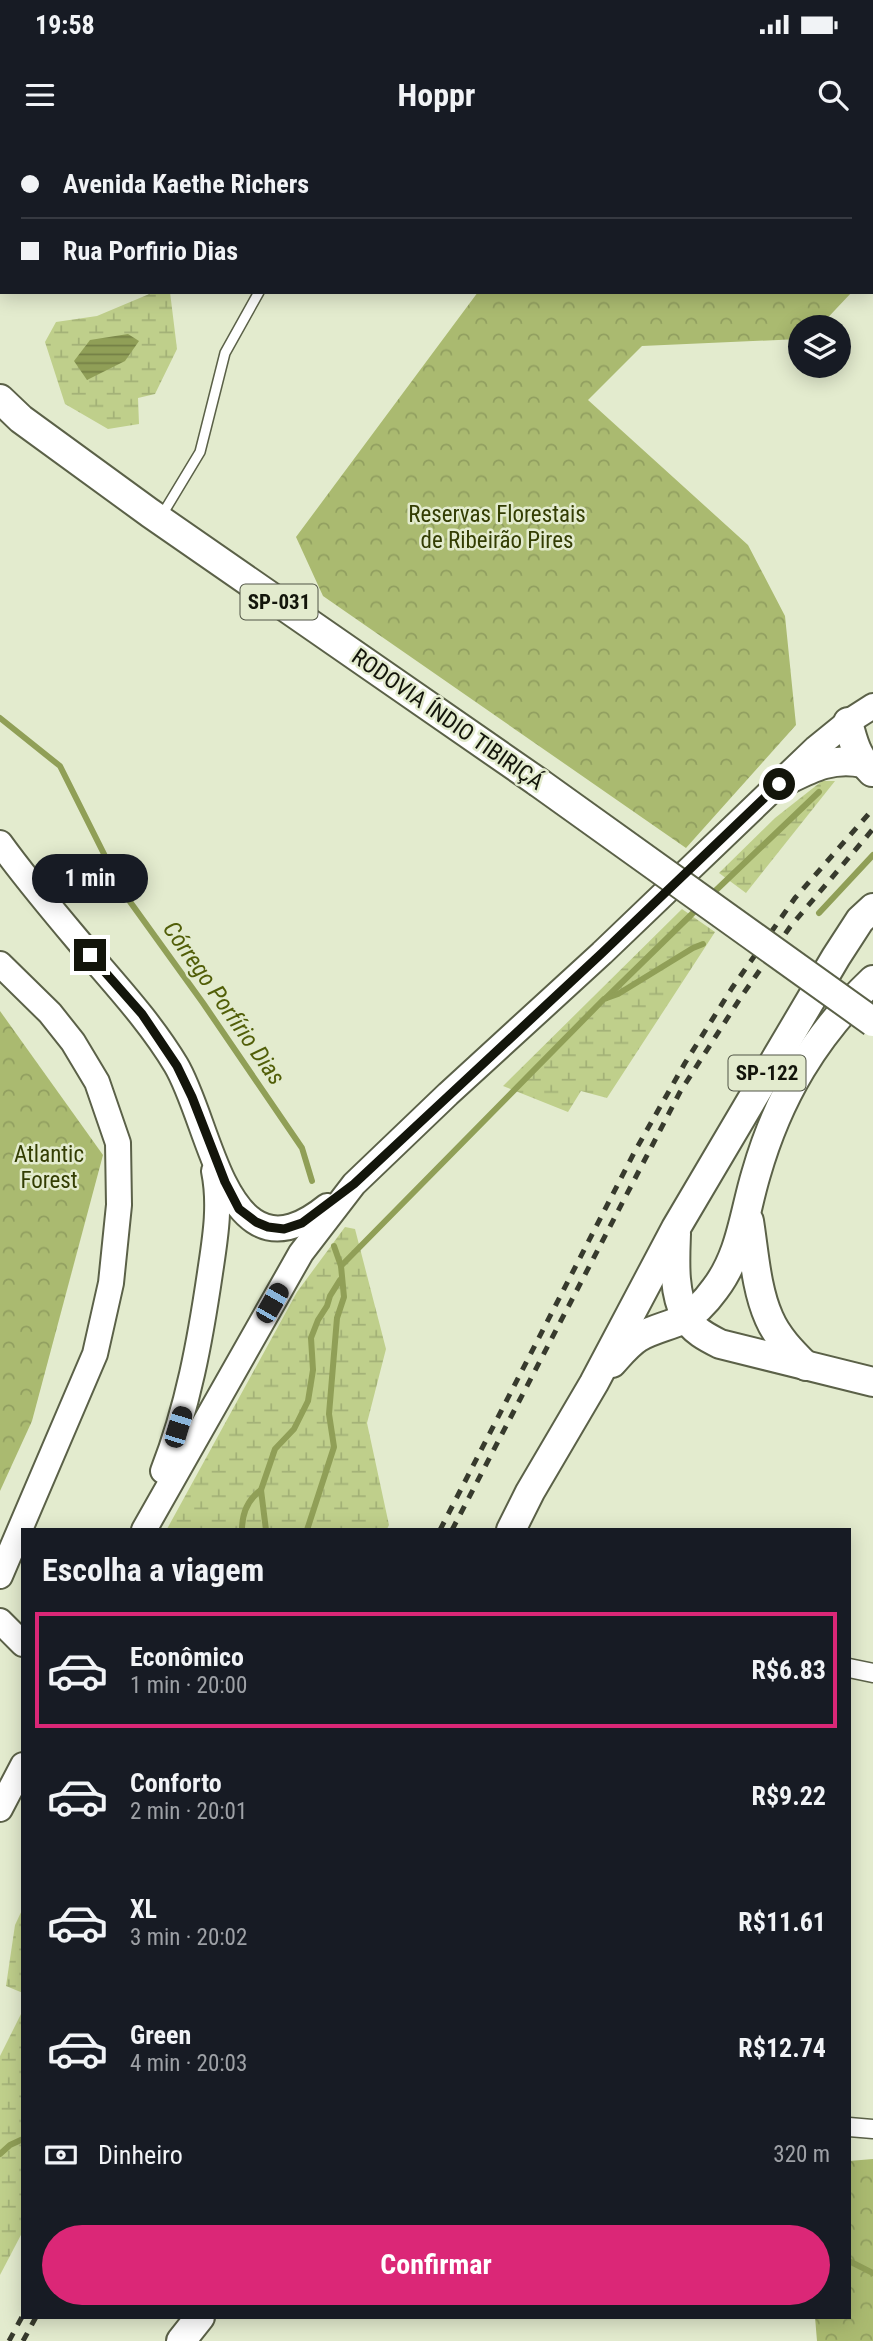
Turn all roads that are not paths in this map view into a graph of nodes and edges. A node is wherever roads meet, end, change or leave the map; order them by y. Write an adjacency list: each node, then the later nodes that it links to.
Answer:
1 (258, 294): 4 (lane)
2 (0, 399): 3 (highway, RODOVIA ÍNDIO TIBIRIÇÁ / SP-031)
3 (10, 414): 4 (highway, RODOVIA ÍNDIO TIBIRIÇÁ / SP-031)
4 (159, 520): 14 (highway, RODOVIA ÍNDIO TIBIRIÇÁ / SP-031, bridge)
5 (873, 706): 6 (main road)
6 (848, 722): 7 (highway); 8 (highway); 9 (main road)
7 (873, 737)
8 (868, 769): 9 (highway)
9 (779, 784): 16 (main road)
10 (0, 843): 15 (main road)
11 (869, 910): 18 (highway, SP-122)
12 (0, 964): 27 (main road)
13 (873, 979): 17 (highway, SP-122)
14 (873, 1022)
15 (209, 1143): 16 (main road); 24 (main road)
16 (354, 1184): 25 (main road)
17 (748, 1211): 19 (highway, SP-122); 21 (highway)
18 (676, 1228): 19 (highway); 20 (highway); 23 (highway)
19 (728, 1267): 20 (highway, SP-122)
20 (686, 1318): 21 (highway); 23 (highway)
21 (806, 1366): 22 (highway)
22 (873, 1382)
23 (594, 1383): 26 (highway)
24 (139, 1528)
25 (145, 1528)
26 (512, 1528)
27 (0, 1576)
28 (0, 1621): 29 (main road)
29 (21, 1642)
30 (851, 1668): 31 (street)
31 (873, 1673)
32 (21, 1769): 33 (main road)
33 (0, 1809)
34 (851, 2127): 35 (street)
35 (873, 2129)
36 (198, 2319): 37 (highway)
37 (181, 2341)

